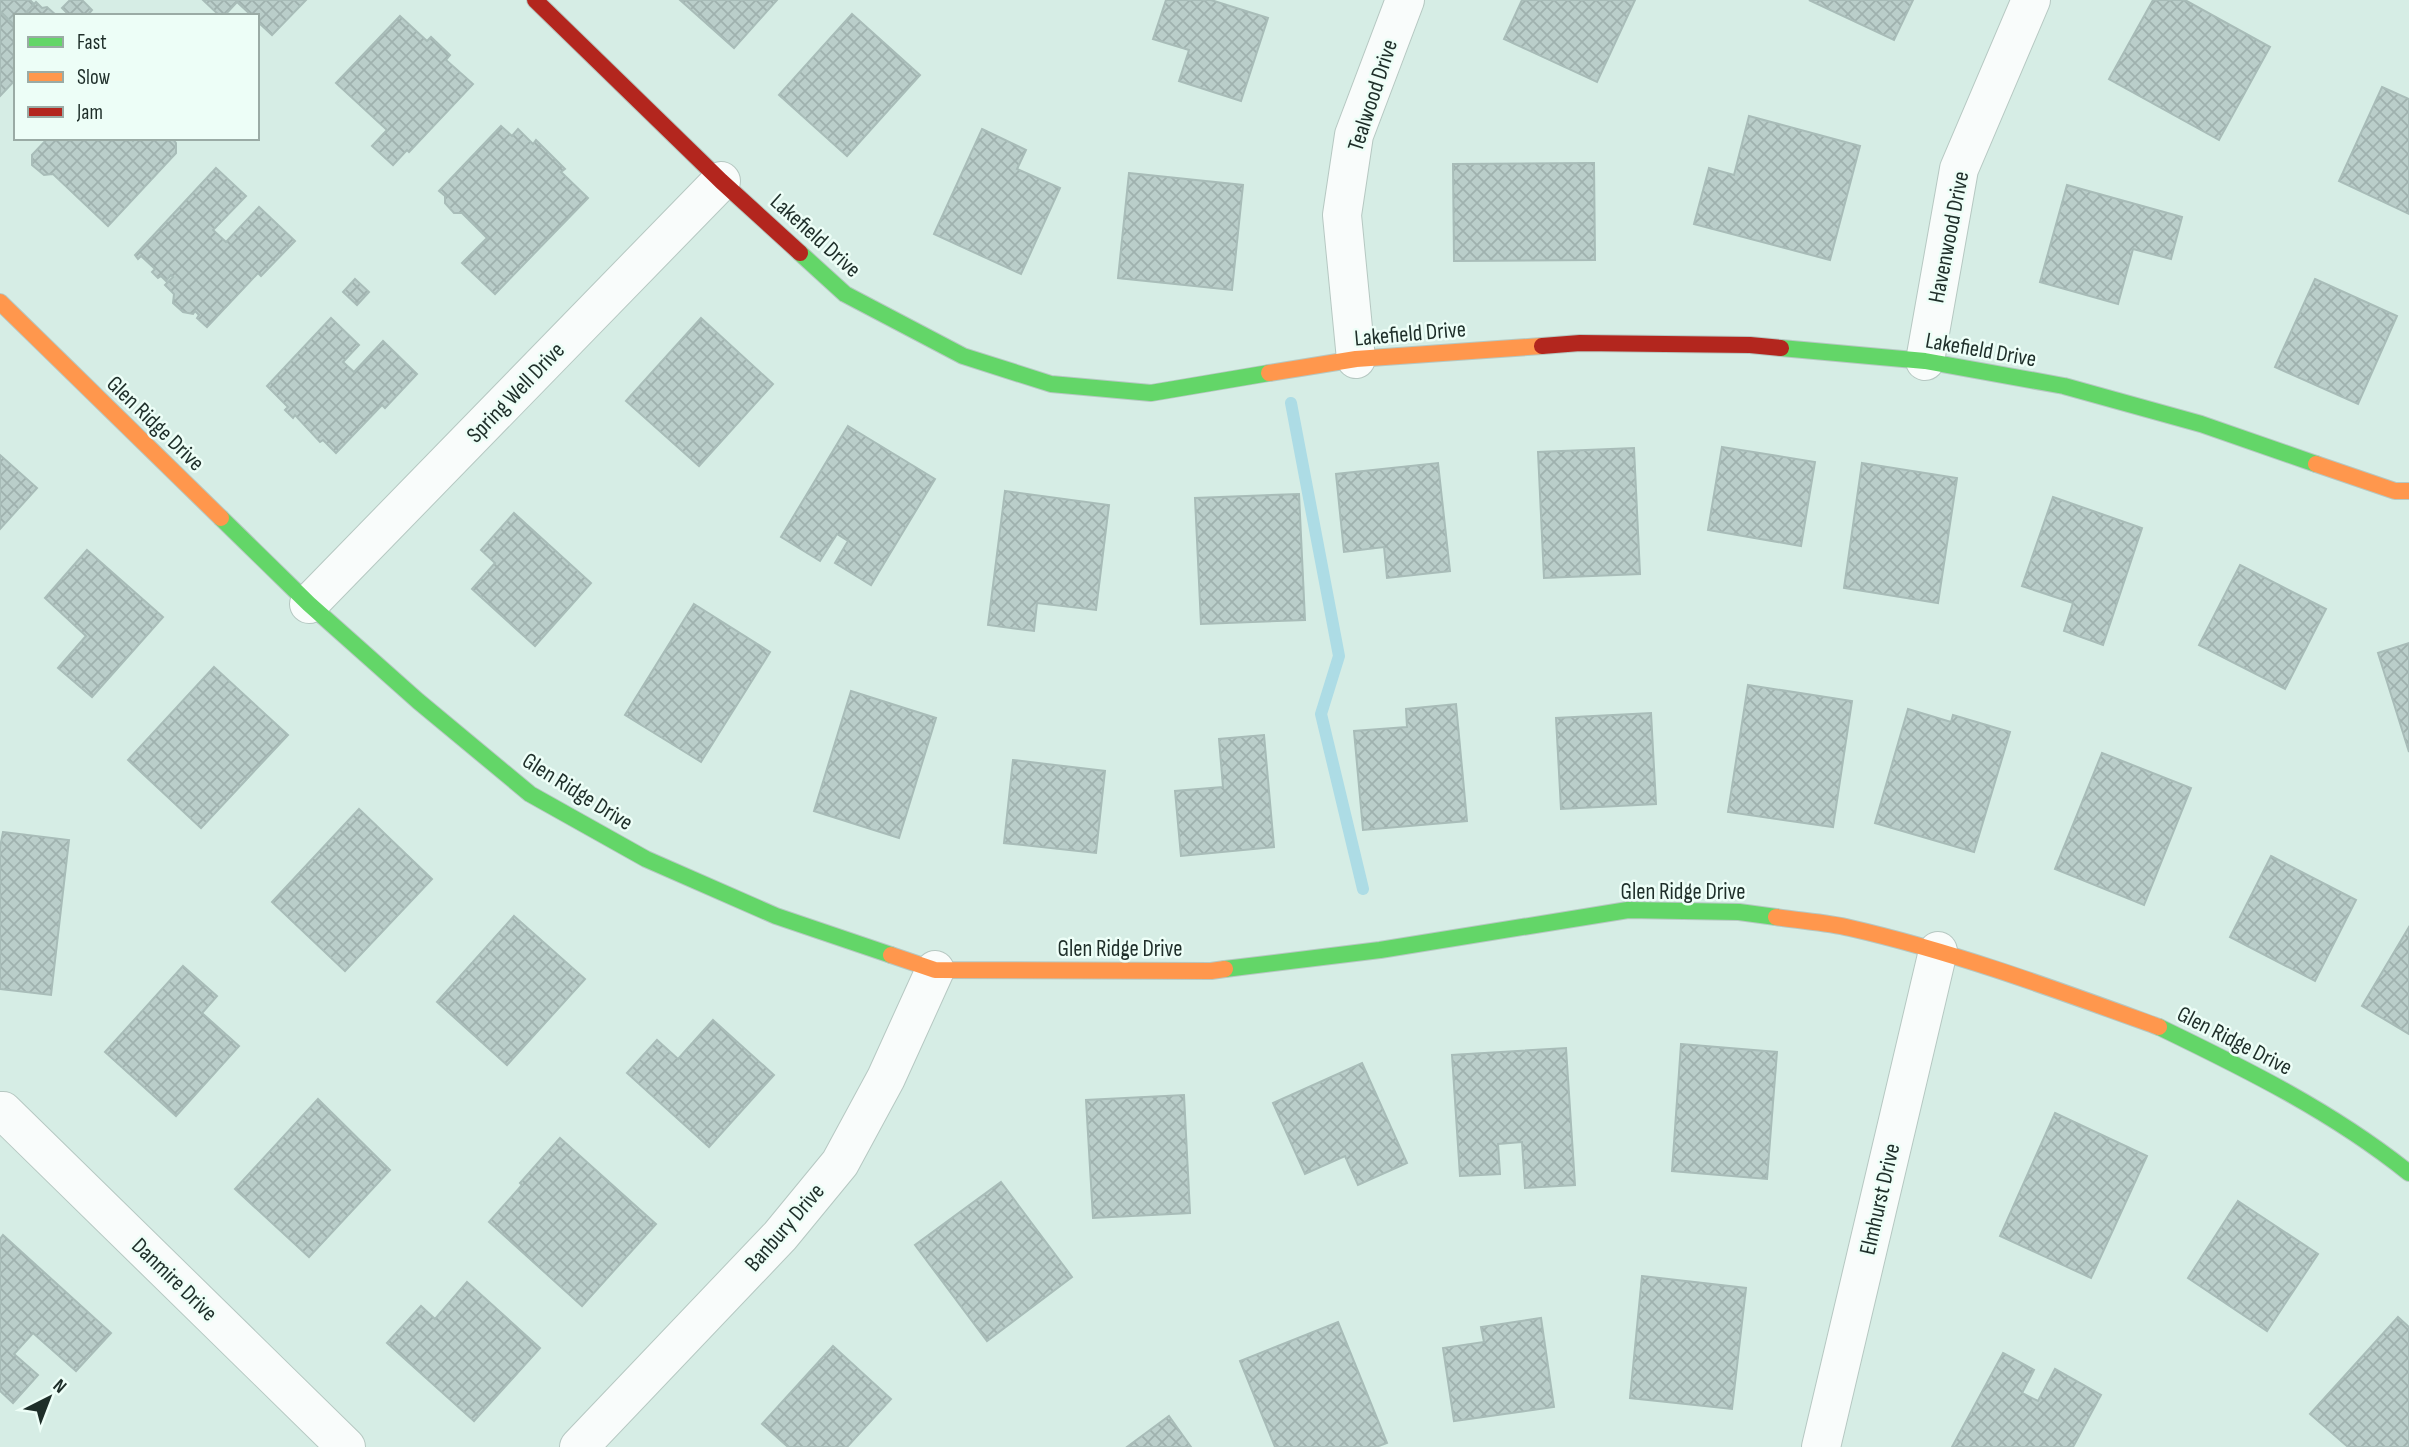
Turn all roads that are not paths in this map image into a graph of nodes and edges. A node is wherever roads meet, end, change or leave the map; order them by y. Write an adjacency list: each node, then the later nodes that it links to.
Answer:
1 (536, 0): 4 (street, Lakefield Drive)
2 (1405, 0): 6 (street, Tealwood Drive)
3 (2031, 0): 7 (street, Havenwood Drive)
4 (721, 181): 6 (street, Lakefield Drive); 9 (street, Spring Well Drive)
5 (0, 302): 9 (street, Glen Ridge Drive)
6 (1356, 359): 7 (street, Lakefield Drive)
7 (1925, 361): 8 (street, Lakefield Drive)
8 (2409, 491)
9 (309, 604): 11 (street, Glen Ridge Drive)
10 (1938, 951): 11 (street, Glen Ridge Drive); 13 (street, Glen Ridge Drive); 16 (street, Elmhurst Drive)
11 (935, 970): 15 (street, Banbury Drive)
12 (2, 1111): 14 (street, Danmire Drive)
13 (2409, 1173)
14 (346, 1447)
15 (579, 1447)
16 (1821, 1447)

